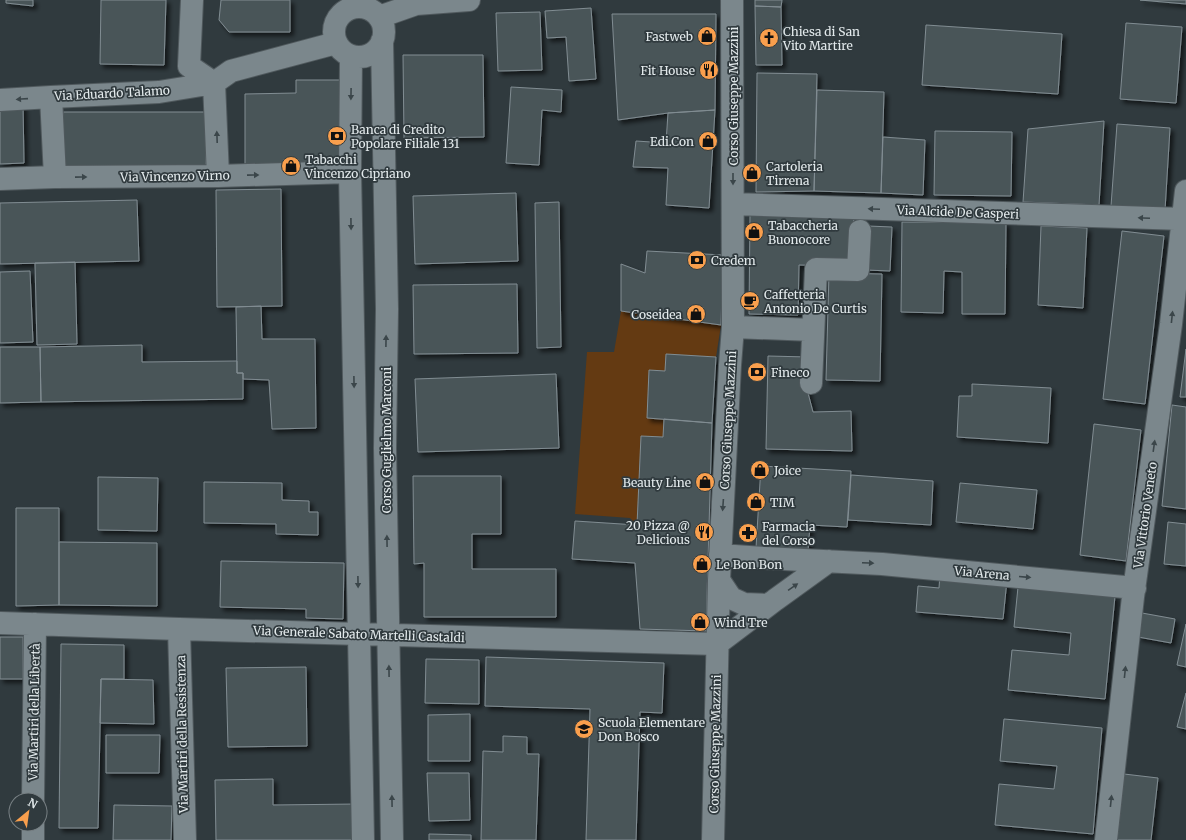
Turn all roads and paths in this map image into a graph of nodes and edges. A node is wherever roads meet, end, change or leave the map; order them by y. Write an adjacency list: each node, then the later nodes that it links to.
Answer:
1 (192, 0): 9 (street)
2 (469, 0): 4 (street)
3 (732, 0): 17 (street, Corso Giuseppe Mazzini, one-way to 17)
4 (410, 2): 6 (street)
5 (349, 4): 6 (street); 8 (street)
6 (380, 8): 7 (street)
7 (382, 40): 8 (street); 21 (street, Corso Guglielmo Marconi)
8 (344, 49): 9 (street, Via Eduardo Talamo); 12 (street, one-way to 12)
9 (214, 83): 10 (street, Via Eduardo Talamo); 13 (street, one-way to 9)
10 (51, 97): 11 (street, Via Eduardo Talamo, one-way to 11); 14 (street)
11 (0, 100)
12 (350, 172): 13 (street, Via Vincenzo Virno, one-way to 12); 20 (street, one-way to 20)
13 (218, 176): 14 (street, Via Vincenzo Virno, one-way to 13)
14 (55, 177): 15 (street, Via Vincenzo Virno)
15 (0, 179)
16 (1186, 191): 18 (street, Via Vittorio Veneto)
17 (734, 204): 18 (street, Via Alcide De Gasperi, one-way to 17); 22 (street, Corso Giuseppe Mazzini)
18 (1183, 219): 30 (street, Via Vittorio Veneto, one-way to 18)
19 (860, 231): 23 (street)
20 (353, 309): 21 (street); 25 (street, one-way to 25)
21 (386, 309): 26 (street, Corso Guglielmo Marconi, one-way to 21)
22 (733, 327): 23 (street); 27 (street, Corso Giuseppe Mazzini, one-way to 27)
23 (813, 330): 24 (street)
24 (811, 383)
25 (355, 447): 26 (street); 35 (street, one-way to 35)
26 (385, 448): 36 (street, Corso Guglielmo Marconi, one-way to 26)
27 (720, 554): 28 (street, Via Arena); 29 (street, Corso Giuseppe Mazzini)
28 (829, 561): 30 (street, Via Arena, one-way to 30); 31 (street, one-way to 28)
29 (719, 580): 31 (street); 37 (street, Corso Giuseppe Mazzini)
30 (1134, 588): 43 (street, Via Vittorio Veneto, one-way to 30)
31 (768, 605): 37 (street)
32 (0, 623): 33 (street, Via Generale Sabato Martelli Castaldi)
33 (36, 624): 34 (street, Via Generale Sabato Martelli Castaldi); 38 (street, Via Martiri della Libertà)
34 (179, 629): 35 (street, Via Generale Sabato Martelli Castaldi); 39 (street, Via Martiri della Resistenza)
35 (359, 633): 36 (street, Via Generale Sabato Martelli Castaldi); 40 (street)
36 (388, 634): 37 (street, Via Generale Sabato Martelli Castaldi); 41 (street, Corso Guglielmo Marconi, one-way to 36)
37 (717, 644): 42 (street, Corso Giuseppe Mazzini)
38 (33, 792)
39 (185, 840)
40 (363, 840)
41 (392, 840)
42 (713, 840)
43 (1106, 840)

